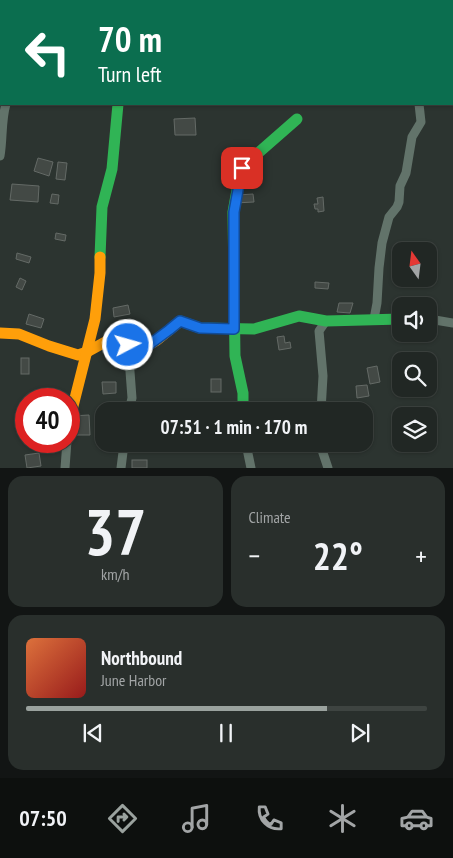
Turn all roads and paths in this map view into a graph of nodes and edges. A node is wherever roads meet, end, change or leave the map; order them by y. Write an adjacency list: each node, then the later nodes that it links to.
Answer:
1 (6, 105): 5 (street)
2 (118, 105): 14 (street)
3 (419, 105): 6 (street)
4 (297, 119): 11 (street)
5 (0, 153)
6 (374, 319): 7 (street); 9 (street)
7 (392, 319)
8 (437, 320): 10 (street)
9 (326, 321): 11 (street); 18 (street)
10 (453, 323)
11 (234, 329): 13 (street); 17 (street)
12 (0, 333): 14 (street)
13 (128, 345): 14 (street); 16 (street)
14 (87, 352): 15 (street)
15 (78, 388)
16 (131, 402)
17 (243, 402)
18 (322, 402)
19 (123, 452): 24 (street)
20 (248, 452): 25 (street)
21 (323, 452): 26 (street)
22 (66, 453): 23 (street)
23 (65, 468)
24 (121, 468)
25 (251, 468)
26 (328, 468)

